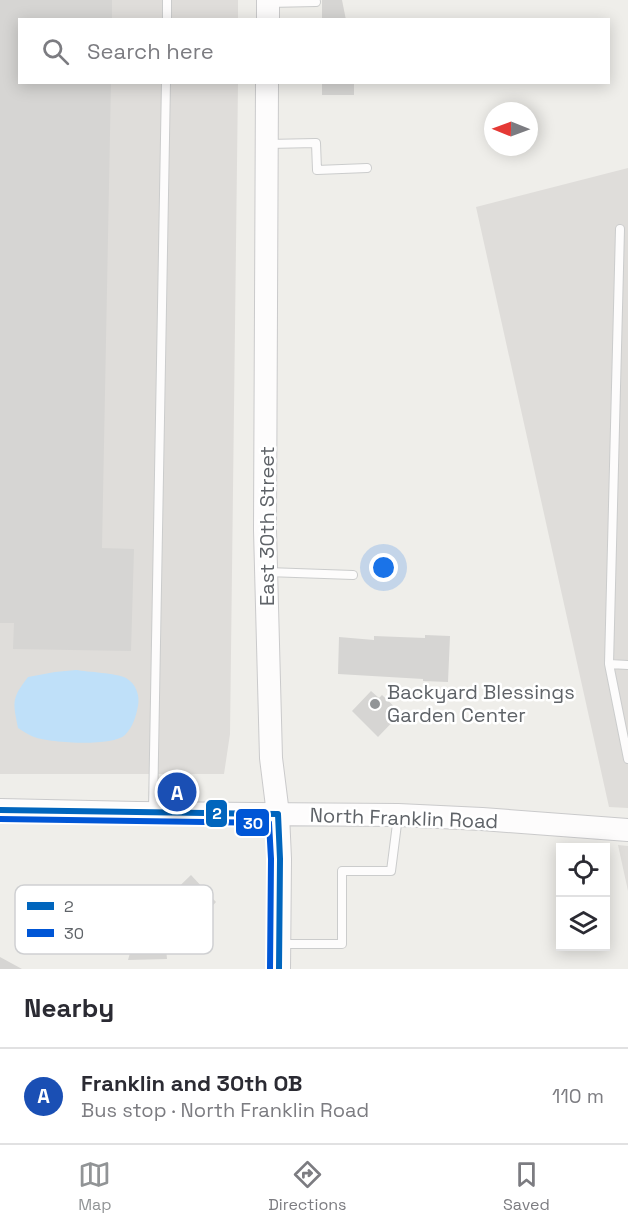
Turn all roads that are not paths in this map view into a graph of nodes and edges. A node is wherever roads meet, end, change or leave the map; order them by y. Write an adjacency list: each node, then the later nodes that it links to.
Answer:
1 (167, 0): 4 (lane)
2 (316, 2): 3 (lane)
3 (268, 8)
4 (167, 18)
5 (166, 84): 16 (lane)
6 (267, 84): 7 (main road, East 30th Street)
7 (267, 144): 8 (lane); 10 (main road, East 30th Street)
8 (367, 168)
9 (620, 229): 12 (lane)
10 (266, 572): 11 (lane); 17 (main road, East 30th Street)
11 (353, 574)
12 (609, 664): 13 (lane); 14 (lane)
13 (628, 665)
14 (628, 759)
15 (0, 810): 16 (main road, North Franklin Road)
16 (153, 813): 17 (main road, North Franklin Road)
17 (278, 814): 18 (main road, North Franklin Road); 20 (main road, East 30th Street)
18 (398, 815): 19 (main road, North Franklin Road); 20 (lane)
19 (628, 830)
20 (279, 944): 21 (main road, East 30th Street)
21 (279, 969)

